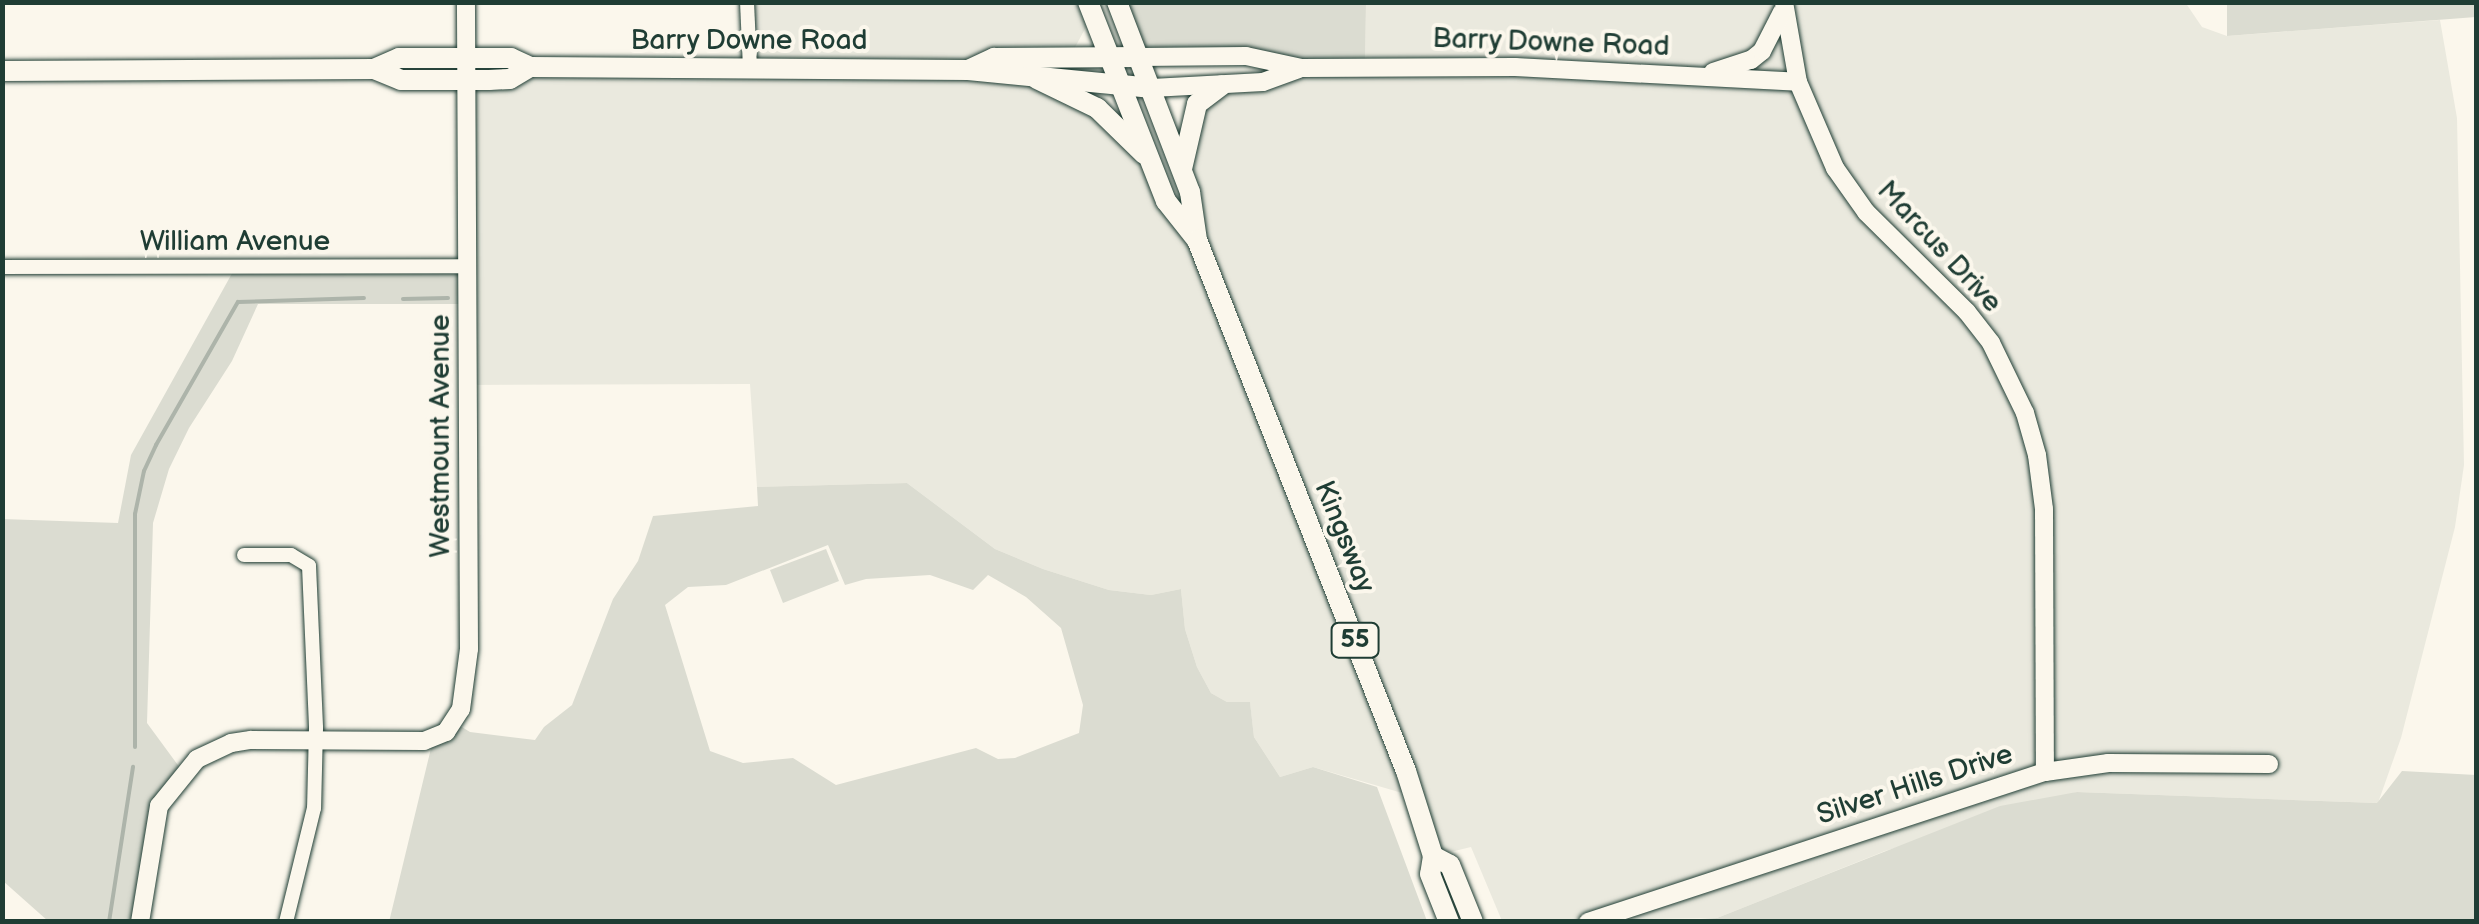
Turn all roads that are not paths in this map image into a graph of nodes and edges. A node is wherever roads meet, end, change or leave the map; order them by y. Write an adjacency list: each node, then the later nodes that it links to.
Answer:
1 (466, 2): 9 (street, Westmount Avenue)
2 (747, 2): 10 (street)
3 (1088, 2): 7 (main road, Kingsway / 55)
4 (1117, 2): 6 (main road, Kingsway / 55)
5 (1784, 5): 13 (street); 15 (street, Marcus Drive)
6 (1140, 56): 7 (main road, Barry Downe Road); 8 (street, Barry Downe Road); 18 (main road, Kingsway / 55)
7 (1110, 57): 11 (main road, Barry Downe Road); 17 (main road, Kingsway / 55)
8 (1302, 68): 13 (street, Barry Downe Road); 16 (street, Barry Downe Road)
9 (466, 69): 10 (main road, Barry Downe Road); 12 (main road, Barry Downe Road); 22 (street, Westmount Avenue)
10 (750, 69): 11 (main road, Barry Downe Road)
11 (968, 70): 14 (main road, Barry Downe Road)
12 (2, 71)
13 (1698, 76): 15 (street, Barry Downe Road)
14 (1037, 79): 17 (main road, Barry Downe Road); 19 (main road)
15 (1798, 82): 27 (street, Marcus Drive)
16 (1222, 85): 18 (street, Barry Downe Road); 20 (main road)
17 (1124, 87): 18 (main road, Barry Downe Road); 19 (main road, Kingsway / 55)
18 (1152, 88): 20 (main road, Kingsway / 55)
19 (1153, 164): 21 (main road, Kingsway / 55)
20 (1182, 170): 21 (main road, Kingsway / 55)
21 (1198, 240): 28 (main road, Kingsway / 55)
22 (467, 266): 23 (street, William Avenue); 25 (street, Westmount Avenue)
23 (2, 267)
24 (244, 555): 25 (street)
25 (316, 740): 29 (street, Westmount Avenue); 30 (street)
26 (2269, 764): 27 (street, Silver Hills Drive)
27 (2044, 772): 33 (street, Silver Hills Drive)
28 (1434, 856): 31 (main road, Kingsway / 55); 32 (main road, Kingsway / 55)
29 (140, 922)
30 (286, 922)
31 (1449, 922)
32 (1474, 922)
33 (1588, 922)

